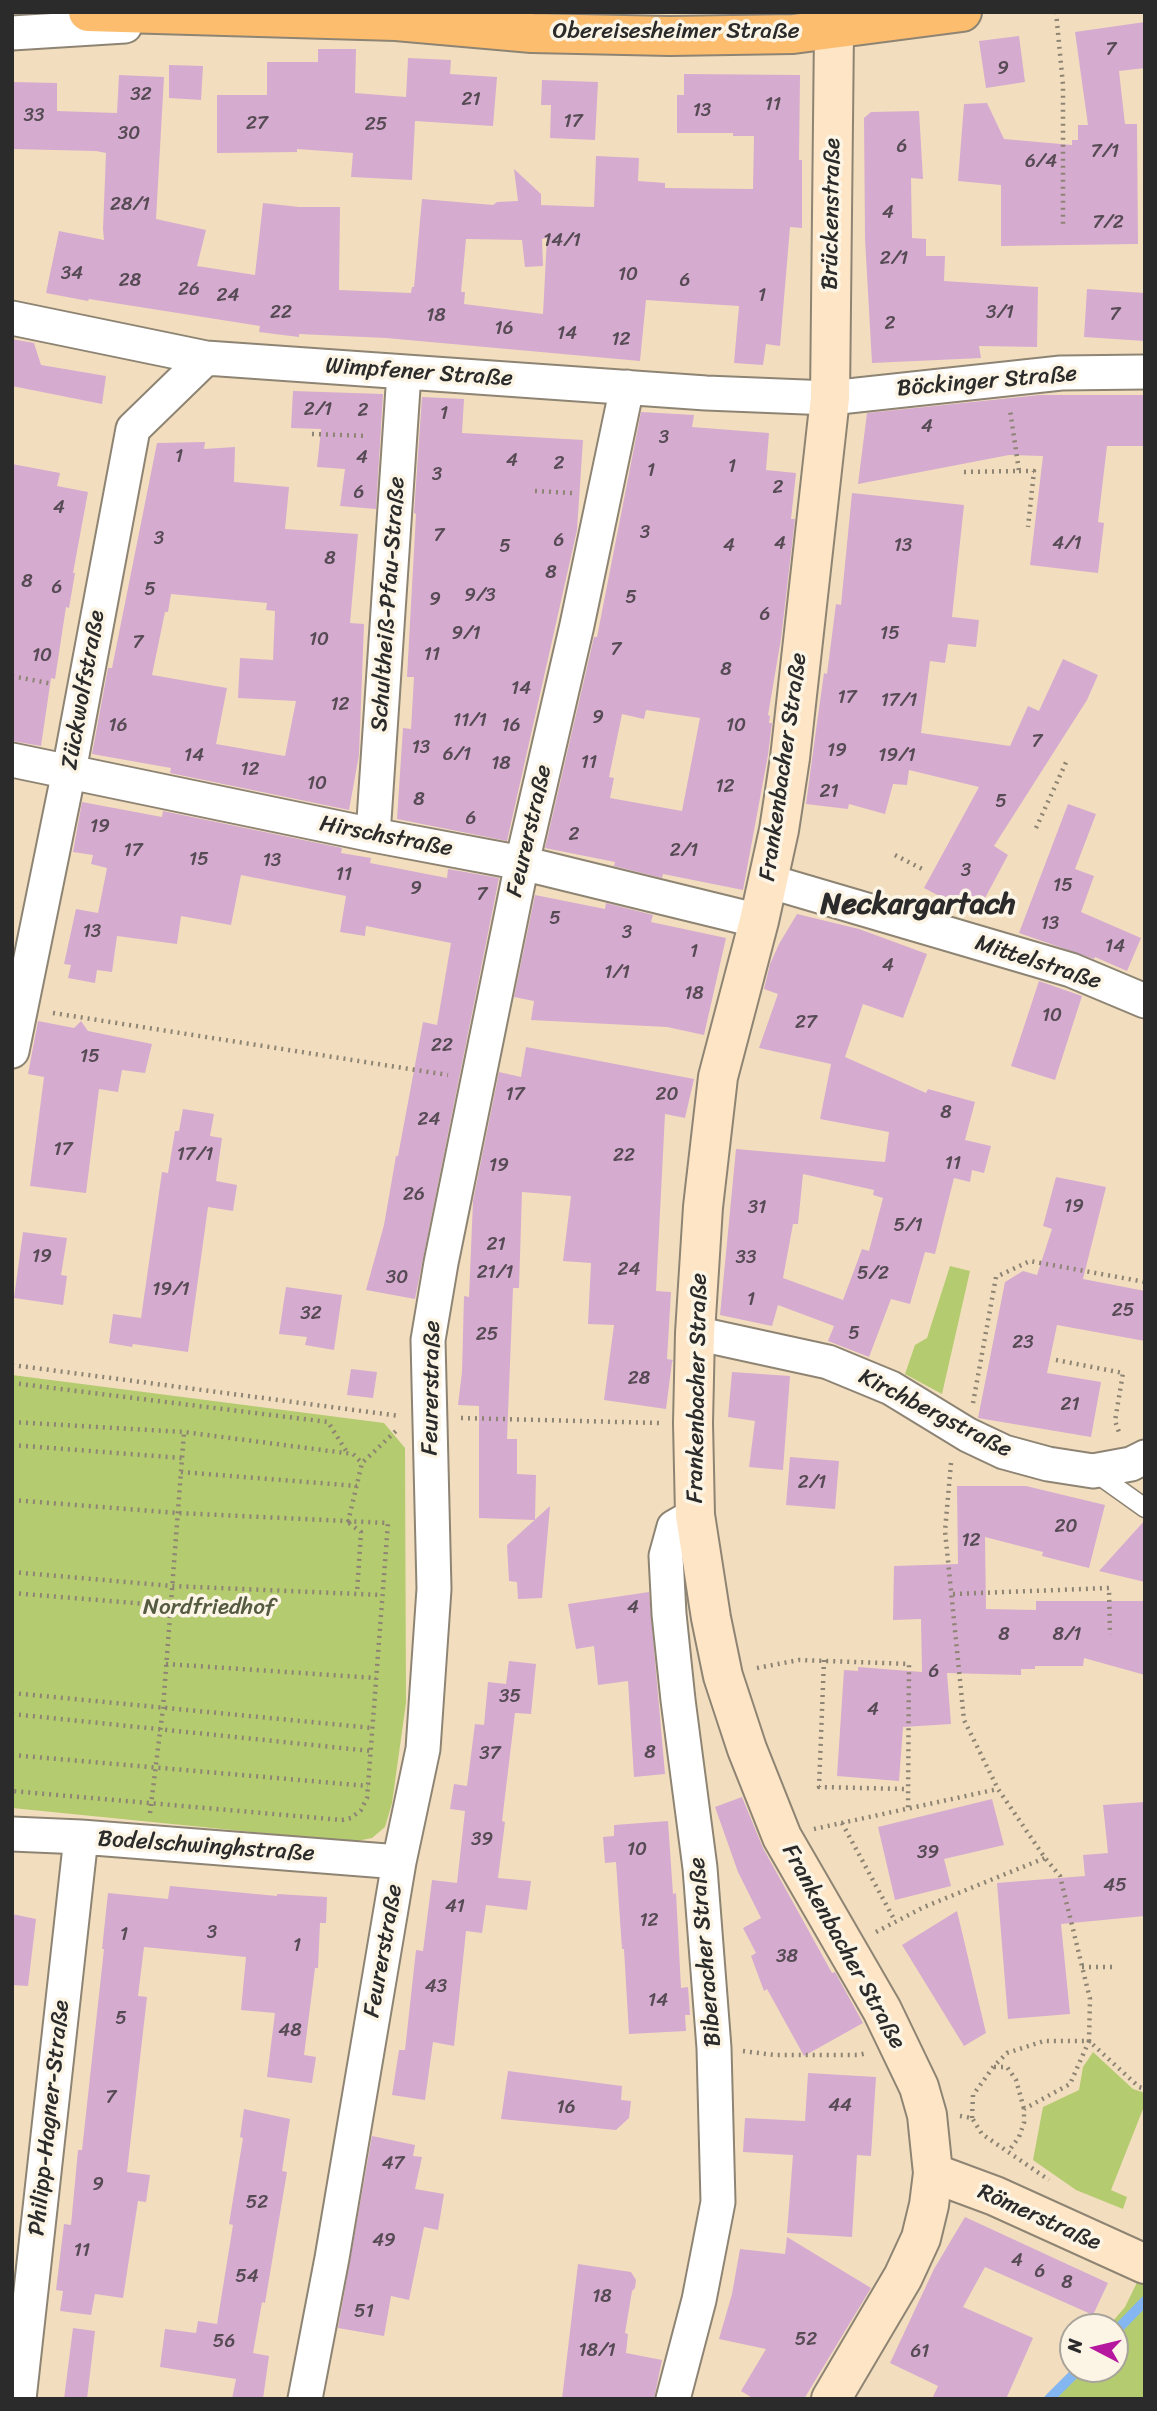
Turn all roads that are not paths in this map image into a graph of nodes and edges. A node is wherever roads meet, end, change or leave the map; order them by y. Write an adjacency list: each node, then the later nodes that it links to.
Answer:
1 (88, 12): 4 (main road)
2 (695, 12): 6 (main road)
3 (962, 12): 5 (main road, Obereisesheimer Straße)
4 (238, 18): 6 (main road, Obereisesheimer Straße); 7 (street, Obereisesheimer Straße)
5 (832, 18): 6 (main road, Obereisesheimer Straße); 13 (main road, Brückenstraße)
6 (396, 21)
7 (12, 33)
8 (12, 318): 9 (street, Wimpfener Straße)
9 (206, 358): 11 (street, Wimpfener Straße); 15 (street, Zückwolfstraße)
10 (1145, 372): 13 (street, Böckinger Straße)
11 (404, 373): 12 (street, Wimpfener Straße); 16 (street, Schultheiß-Pfau-Straße)
12 (627, 387): 13 (street, Wimpfener Straße); 17 (street, Feurerstraße)
13 (830, 398): 18 (main road, Frankenbacher Straße)
14 (12, 760): 15 (street, Hirschstraße)
15 (69, 771): 16 (street, Hirschstraße); 21 (street, Zückwolfstraße)
16 (373, 835): 17 (street, Hirschstraße)
17 (522, 863): 19 (street, Hirschstraße); 29 (street, Feurerstraße)
18 (768, 881): 19 (main road, Frankenbacher Straße); 20 (street, Mittelstraße)
19 (759, 921): 22 (main road, Frankenbacher Straße)
20 (1142, 993)
21 (12, 1051)
22 (695, 1333): 24 (street, Kirchbergstraße); 26 (main road, Frankenbacher Straße)
23 (1145, 1457): 24 (street, Kirchbergstraße)
24 (1093, 1471): 25 (lane, Kirchbergstraße)
25 (1145, 1508)
26 (695, 1515): 30 (main road, Frankenbacher Straße); 34 (street, Biberacher Straße)
27 (12, 1834): 28 (street, Bodelschwinghstraße)
28 (81, 1837): 29 (street, Bodelschwinghstraße); 32 (street, Philipp-Hagner-Straße)
29 (399, 1862): 33 (street, Feurerstraße)
30 (933, 2173): 31 (main road, Römerstraße); 35 (main road, Frankenbacher Straße)
31 (1144, 2264)
32 (19, 2399)
33 (304, 2399)
34 (673, 2399)
35 (831, 2399)

